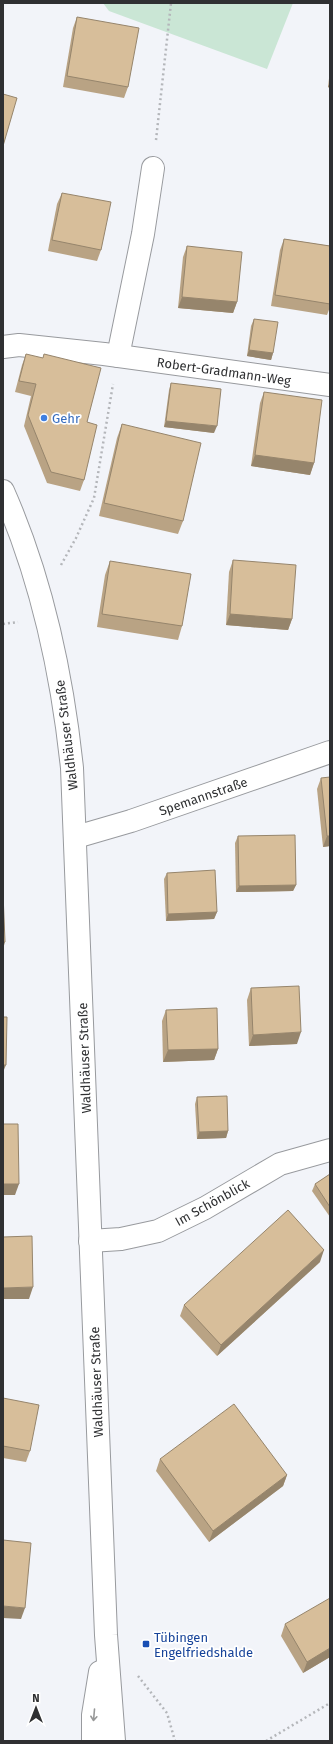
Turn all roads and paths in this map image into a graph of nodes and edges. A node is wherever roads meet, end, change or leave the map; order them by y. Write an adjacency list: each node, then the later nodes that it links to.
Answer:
1 (171, 3): 2 (path)
2 (153, 168): 4 (street)
3 (3, 347): 4 (street, Robert-Gradmann-Weg)
4 (118, 356): 5 (street, Robert-Gradmann-Weg); 7 (path)
5 (330, 385)
6 (3, 491): 7 (street, Waldhäuser Straße)
7 (40, 596): 9 (street, Waldhäuser Straße)
8 (330, 752): 9 (street, Spemannstraße)
9 (76, 837): 11 (street, Waldhäuser Straße)
10 (330, 1150): 11 (street, Im Schönblick)
11 (90, 1241): 12 (street, Waldhäuser Straße)
12 (106, 1635): 15 (street, Waldhäuser Straße, one-way to 15); 16 (street, Waldhäuser Straße)
13 (134, 1671): 17 (path)
14 (330, 1703): 18 (path)
15 (93, 1741)
16 (114, 1741)
17 (175, 1741)
18 (266, 1741)

